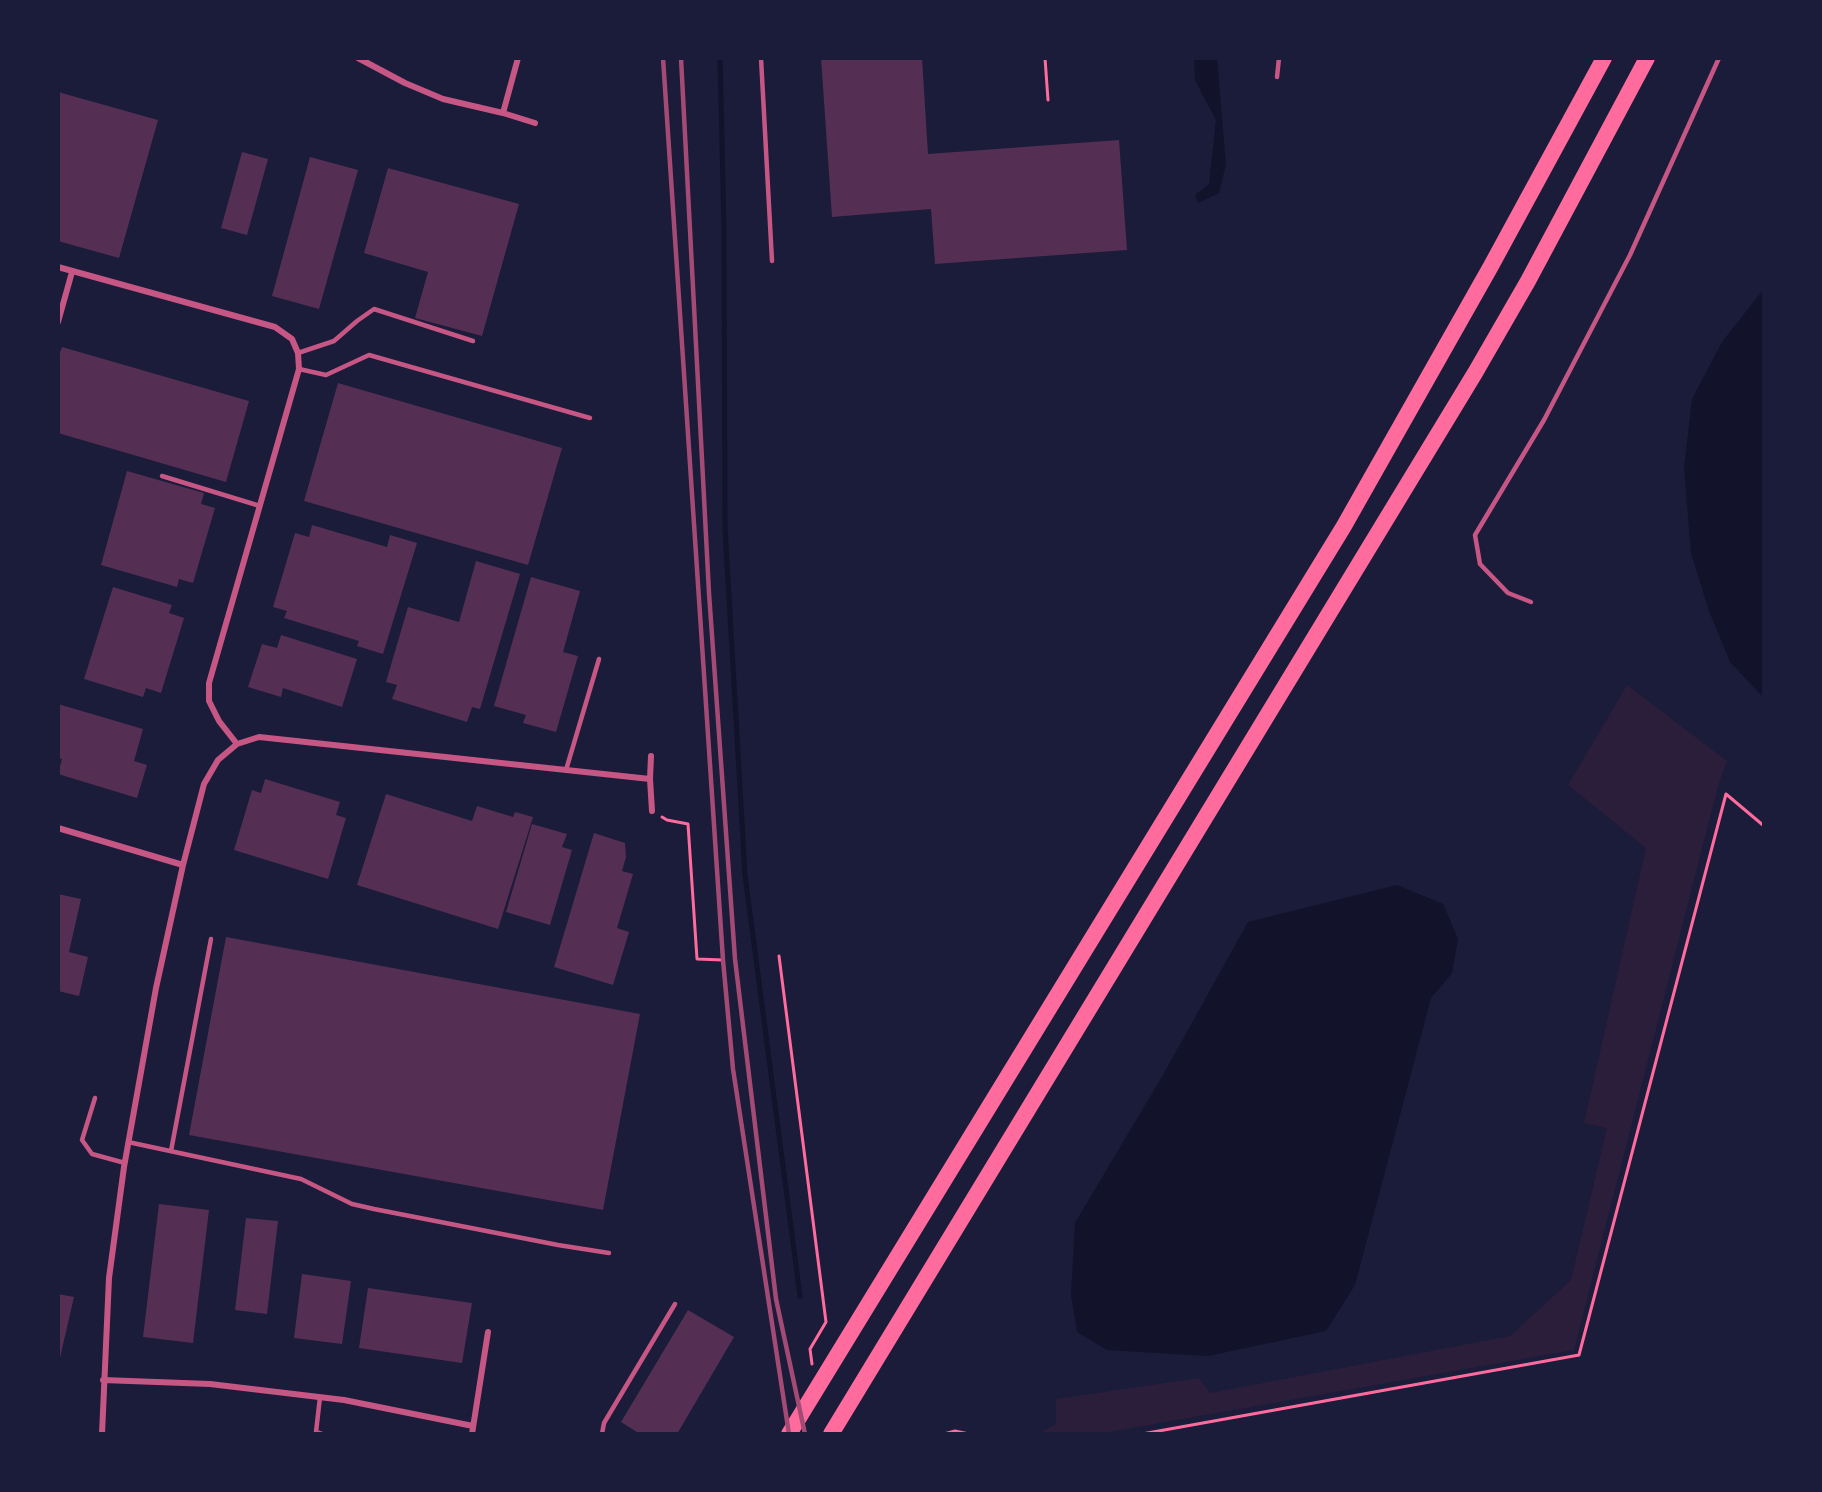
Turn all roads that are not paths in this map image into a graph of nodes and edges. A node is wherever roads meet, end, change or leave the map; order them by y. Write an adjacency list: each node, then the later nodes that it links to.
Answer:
1 (358, 58): 9 (street)
2 (518, 58): 9 (street)
3 (761, 58): 11 (lane)
4 (1279, 58): 8 (lane)
5 (1604, 58): 45 (highway)
6 (1647, 58): 40 (highway)
7 (1719, 58): 21 (lane)
8 (1277, 77)
9 (503, 113): 10 (street)
10 (535, 123)
11 (772, 261)
12 (58, 267): 13 (street)
13 (72, 272): 14 (street); 16 (street)
14 (58, 322)
15 (473, 341): 16 (lane)
16 (298, 352): 17 (street)
17 (299, 369): 18 (lane); 20 (street)
18 (590, 418)
19 (162, 476): 20 (lane)
20 (260, 506): 23 (street)
21 (1531, 602)
22 (599, 659): 25 (lane)
23 (237, 744): 25 (street); 29 (street)
24 (651, 756): 26 (street)
25 (566, 771): 26 (street)
26 (650, 779): 27 (street)
27 (652, 811)
28 (58, 828): 29 (street)
29 (183, 865): 32 (street)
30 (211, 939): 33 (lane)
31 (95, 1098): 34 (lane)
32 (128, 1143): 33 (lane); 34 (street)
33 (171, 1151): 35 (lane)
34 (125, 1163): 38 (street)
35 (609, 1253)
36 (675, 1304): 44 (lane)
37 (488, 1332): 41 (street)
38 (103, 1380): 39 (street); 42 (street)
39 (320, 1397): 41 (street); 43 (lane)
40 (834, 1429)
41 (472, 1430)
42 (102, 1434)
43 (322, 1434)
44 (602, 1434)
45 (789, 1434)

